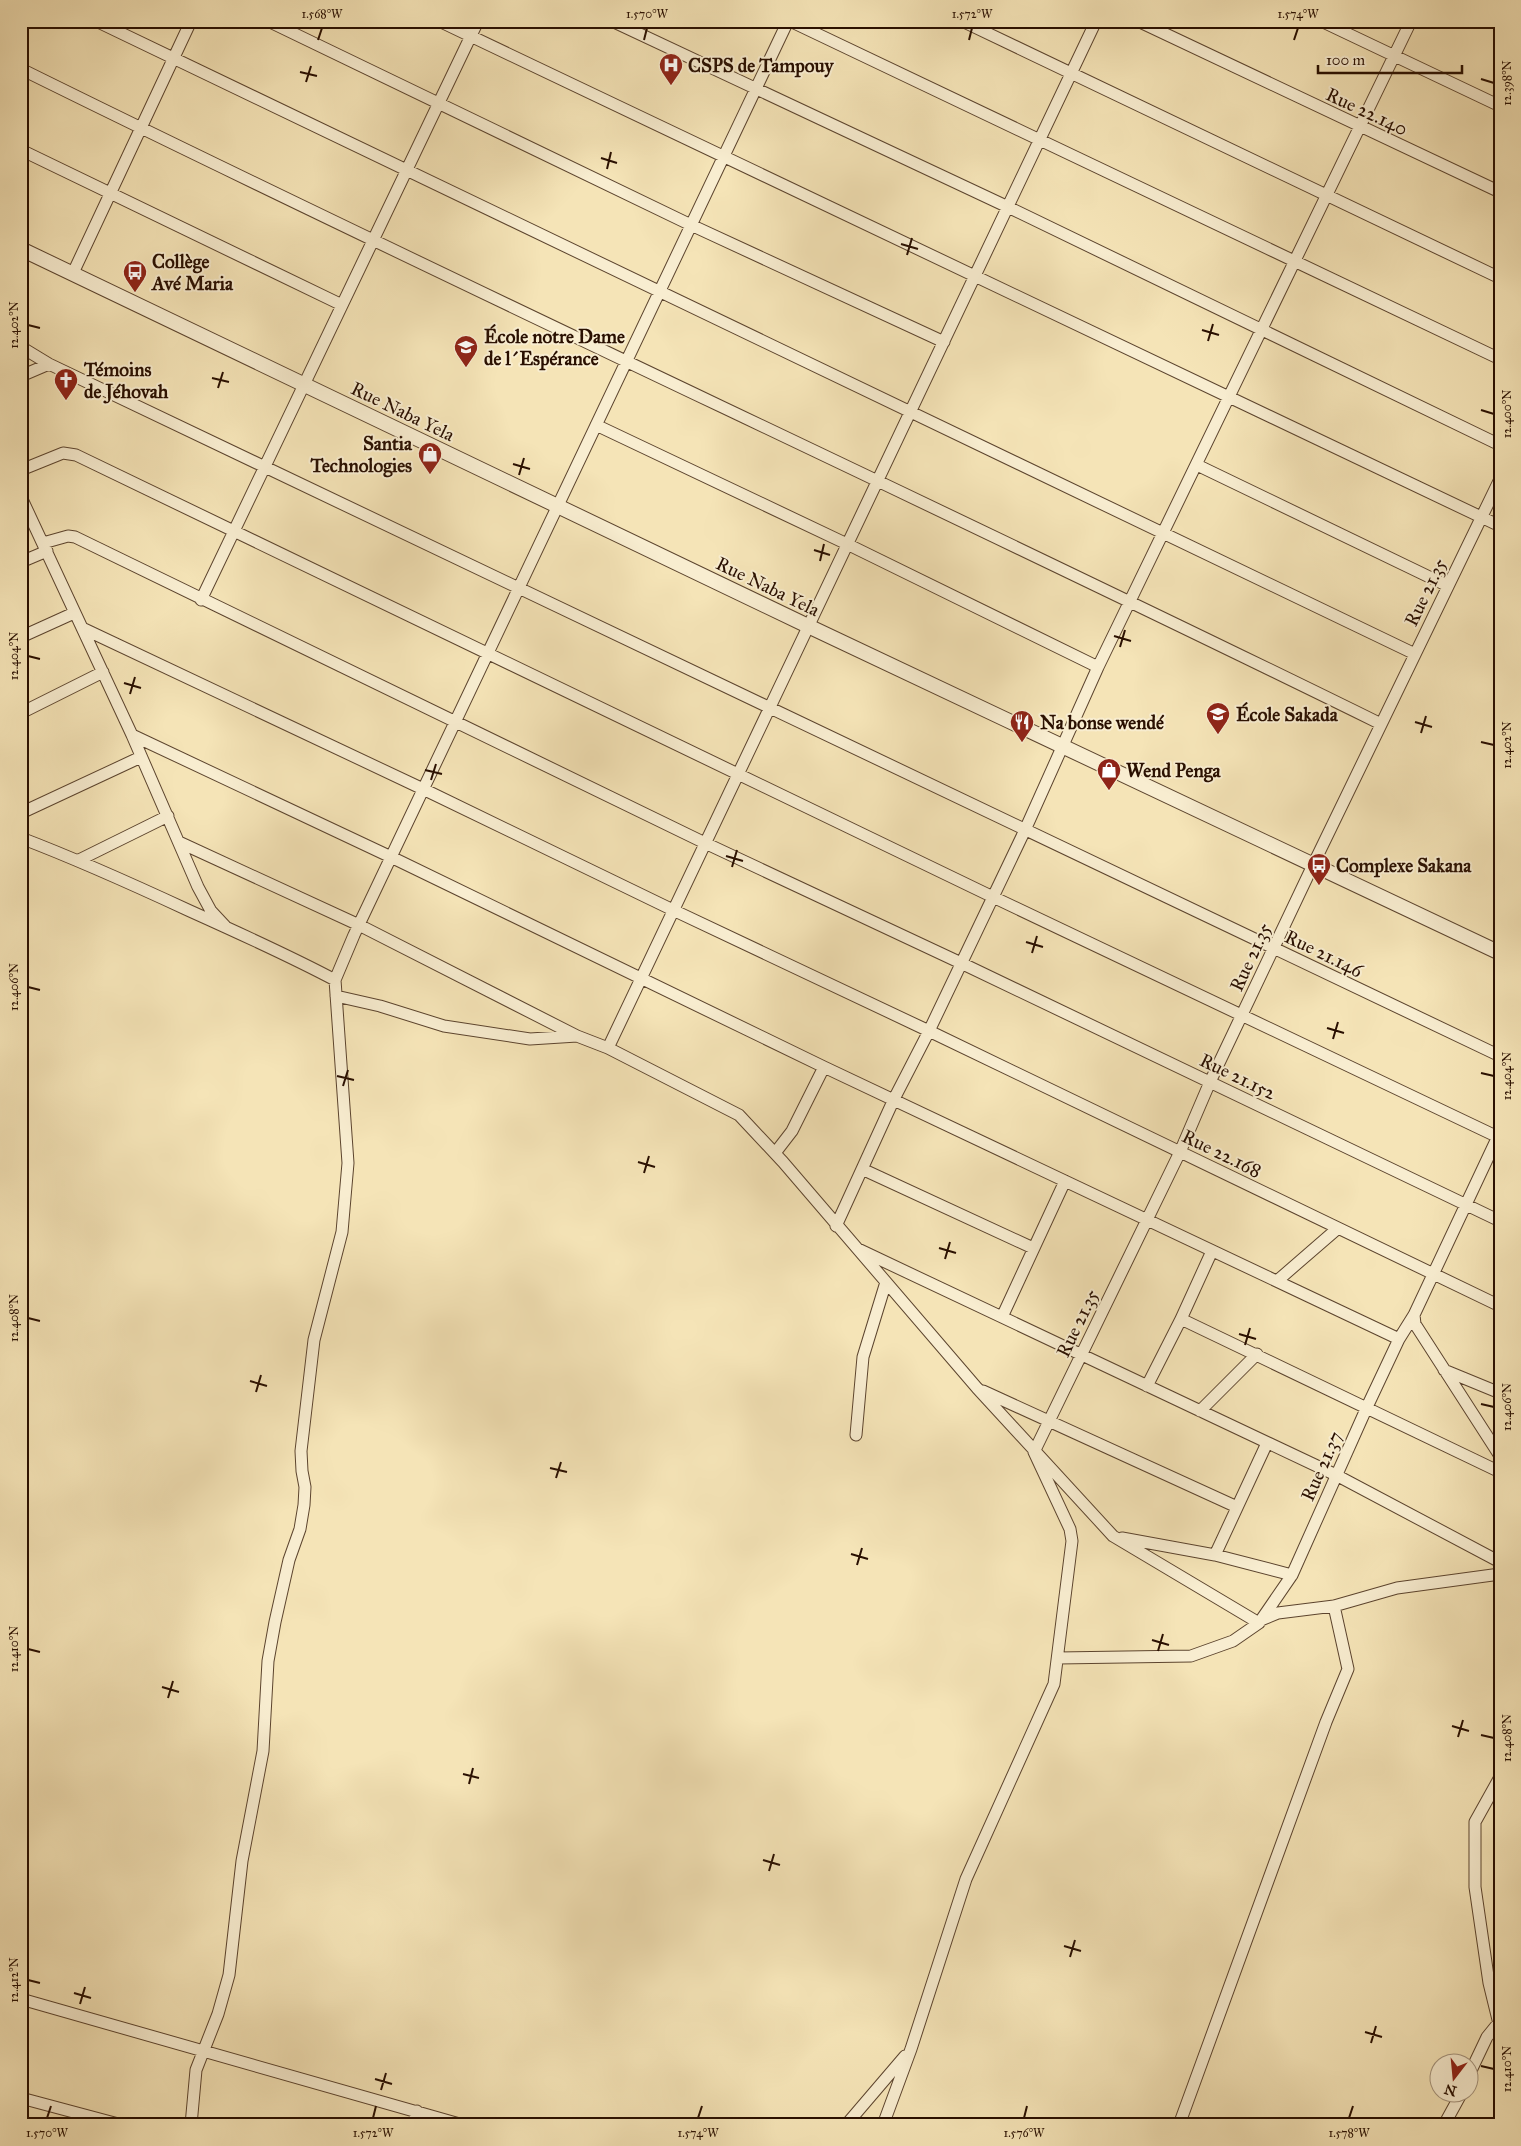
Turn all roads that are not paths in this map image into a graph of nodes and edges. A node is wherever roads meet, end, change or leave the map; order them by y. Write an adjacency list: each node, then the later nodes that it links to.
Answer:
1 (96, 21): 17 (street)
2 (191, 21): 17 (street)
3 (268, 21): 21 (street)
4 (439, 21): 15 (street)
5 (478, 21): 15 (street)
6 (612, 21): 20 (street)
7 (789, 21): 20 (street); 25 (street)
8 (962, 21): 19 (street)
9 (1096, 21): 19 (street)
10 (1138, 21): 23 (street, Rue 22.140)
11 (1321, 21): 16 (street)
12 (1411, 21): 16 (street)
13 (1495, 21): 14 (street)
14 (1500, 24)
15 (470, 36): 21 (street); 27 (street)
16 (1394, 56): 22 (street); 23 (street)
17 (173, 58): 24 (street); 28 (street)
18 (21, 69): 24 (street)
19 (1072, 73): 25 (street); 31 (street)
20 (756, 90): 27 (street); 32 (street)
21 (438, 103): 28 (street); 33 (street)
22 (1500, 106)
23 (1360, 127): 29 (street, Rue 22.140); 31 (street)
24 (141, 128): 30 (street); 34 (street)
25 (1040, 140): 32 (street); 36 (street)
26 (21, 150): 30 (street)
27 (724, 156): 33 (street); 38 (street)
28 (407, 170): 34 (street); 40 (street)
29 (1500, 192)
30 (110, 193): 37 (street); 41 (street)
31 (1328, 196): 36 (street); 39 (street)
32 (1008, 207): 38 (street); 42 (street)
33 (691, 225): 40 (street); 43 (street)
34 (374, 240): 41 (street); 46 (street)
35 (21, 249): 37 (street, Rue Naba Yela)
36 (1295, 261): 42 (street); 45 (street)
37 (73, 274): 49 (street, Rue Naba Yela)
38 (974, 277): 43 (street); 50 (street)
39 (1500, 278)
40 (659, 291): 46 (street); 51 (street)
41 (342, 305): 49 (street)
42 (1262, 330): 50 (street); 53 (street)
43 (944, 342): 51 (street)
44 (21, 347): 47 (street, Rue 21.146)
45 (1500, 359)
46 (626, 361): 52 (street); 58 (street)
47 (49, 364): 48 (street); 55 (street, Rue 21.146)
48 (21, 376)
49 (304, 384): 55 (street); 60 (street, Rue Naba Yela)
50 (1228, 397): 54 (street); 61 (street)
51 (910, 412): 58 (street); 64 (street)
52 (596, 426): 60 (street); 65 (street)
53 (1500, 445)
54 (1197, 465): 64 (street); 68 (street)
55 (265, 466): 63 (street); 69 (street, Rue 21.146)
56 (21, 470): 63 (street)
57 (1500, 479): 61 (street, Rue 21.35)
58 (877, 482): 65 (street); 71 (street)
59 (21, 497): 66 (street)
60 (558, 506): 69 (street); 73 (street, Rue Naba Yela)
61 (1481, 517): 62 (street); 68 (street, Rue 21.35)
62 (1500, 526)
63 (233, 532): 70 (street); 76 (street)
64 (1163, 534): 71 (street); 77 (street)
65 (847, 544): 73 (street); 78 (street)
66 (45, 547): 67 (street, Rue 21.152); 70 (street, Rue 21.152); 72 (street)
67 (21, 562)
68 (1448, 586): 77 (street, Rue 21.35)
69 (519, 587): 76 (street); 80 (street, Rue 21.146)
70 (201, 600): 82 (street, Rue 21.152)
71 (1130, 601): 78 (street); 83 (street)
72 (74, 613): 74 (street); 75 (street)
73 (808, 626): 80 (street); 85 (street, Rue Naba Yela)
74 (82, 628): 79 (street); 88 (street, Rue 22.168)
75 (21, 637)
76 (487, 654): 82 (street); 87 (street)
77 (1415, 654): 83 (street, Rue 21.35)
78 (1098, 667): 85 (street)
79 (102, 672): 81 (street); 84 (street)
80 (769, 707): 87 (street); 91 (street, Rue 21.146)
81 (21, 713)
82 (455, 722): 88 (street); 94 (street, Rue 21.152)
83 (1381, 724): 97 (street, Rue 21.35)
84 (132, 735): 86 (street); 95 (street)
85 (1061, 747): 91 (street); 97 (street, Rue Naba Yela)
86 (141, 757): 89 (street); 90 (street)
87 (738, 774): 94 (street); 98 (street)
88 (423, 789): 95 (street); 99 (street, Rue 22.168)
89 (21, 813)
90 (168, 816): 93 (street); 96 (street)
91 (1025, 830): 98 (street); 102 (street, Rue 21.146)
92 (21, 838): 96 (street)
93 (181, 843): 100 (street); 101 (street)
94 (705, 843): 99 (street); 104 (street, Rue 21.152)
95 (391, 857): 100 (street); 105 (street)
96 (79, 860): 101 (street)
97 (1313, 865): 102 (street, Rue 21.35); 103 (street, Rue Naba Yela)
98 (993, 897): 104 (street); 108 (street)
99 (672, 910): 105 (street); 109 (street, Rue 22.168)
100 (360, 925): 106 (street); 110 (street)
101 (226, 926): 106 (street)
102 (1273, 948): 108 (street, Rue 21.35); 112 (street, Rue 21.146)
103 (1500, 953)
104 (961, 963): 109 (street); 114 (street, Rue 21.152)
105 (640, 977): 111 (street); 113 (street)
106 (335, 980): 107 (street)
107 (336, 996): 110 (street); 165 (street)
108 (1242, 1015): 114 (street, Rue 21.35); 116 (street)
109 (930, 1031): 115 (street); 117 (street, Rue 22.168)
110 (577, 1036): 111 (street)
111 (608, 1048): 118 (street)
112 (1500, 1056)
113 (824, 1067): 115 (street); 118 (street)
114 (1210, 1082): 117 (street, Rue 21.35); 121 (street, Rue 21.152)
115 (894, 1099): 119 (street); 120 (street)
116 (1499, 1136): 121 (street, Rue 21.37)
117 (1180, 1152): 122 (street, Rue 21.35); 125 (street, Rue 22.168)
118 (775, 1153): 124 (street)
119 (862, 1169): 124 (street); 127 (street)
120 (1065, 1181): 122 (street); 127 (street)
121 (1466, 1204): 123 (street, Rue 21.152); 129 (street, Rue 21.37)
122 (1147, 1220): 128 (street); 138 (street, Rue 21.35)
123 (1500, 1221)
124 (836, 1226): 126 (street)
125 (1337, 1228): 129 (street, Rue 22.168); 130 (street)
126 (856, 1248): 131 (street); 134 (street)
127 (1034, 1248): 134 (street)
128 (1212, 1251): 130 (street); 135 (street)
129 (1433, 1274): 132 (street, Rue 22.168); 133 (street, Rue 21.37)
130 (1277, 1281): 136 (street)
131 (886, 1282): 141 (street); 146 (street)
132 (1500, 1306)
133 (1414, 1315): 136 (street, Rue 21.37); 139 (street)
134 (1002, 1317): 138 (street)
135 (1182, 1319): 137 (street); 140 (street)
136 (1399, 1340): 143 (street, Rue 21.37)
137 (1257, 1354): 143 (street); 144 (street)
138 (1081, 1355): 140 (street); 145 (street, Rue 21.35)
139 (1444, 1370): 142 (street); 149 (street)
140 (1147, 1386): 144 (street)
141 (977, 1388): 145 (street); 148 (street)
142 (1500, 1393)
143 (1367, 1408): 150 (street); 151 (street, Rue 21.37)
144 (1200, 1411): 147 (street)
145 (1049, 1422): 148 (street, Rue 21.35); 152 (street)
146 (856, 1435)
147 (1267, 1443): 151 (street); 152 (street)
148 (1034, 1452): 153 (street); 160 (street)
149 (1500, 1456)
150 (1500, 1472)
151 (1336, 1475): 155 (street); 157 (street, Rue 21.37)
152 (1237, 1507): 154 (street)
153 (1113, 1536): 154 (street); 159 (street)
154 (1215, 1555): 157 (street)
155 (1500, 1562)
156 (1500, 1574): 158 (street)
157 (1292, 1575): 159 (street, Rue 21.37)
158 (1334, 1606): 159 (street); 177 (street)
159 (1260, 1621): 160 (street, Rue 21.37)
160 (1058, 1658): 164 (street)
161 (1500, 1777): 163 (street)
162 (21, 1999): 165 (street)
163 (1499, 2024): 166 (street)
164 (911, 2049): 175 (street); 176 (street)
165 (202, 2050): 169 (street); 172 (street)
166 (1478, 2055)
167 (21, 2098): 170 (street)
168 (1456, 2104): 178 (street)
169 (417, 2111): 173 (street); 174 (street)
170 (84, 2120): 171 (street)
171 (122, 2125)
172 (191, 2125)
173 (413, 2125)
174 (463, 2125)
175 (846, 2125)
176 (883, 2125)
177 (1179, 2125)
178 (1444, 2125)

